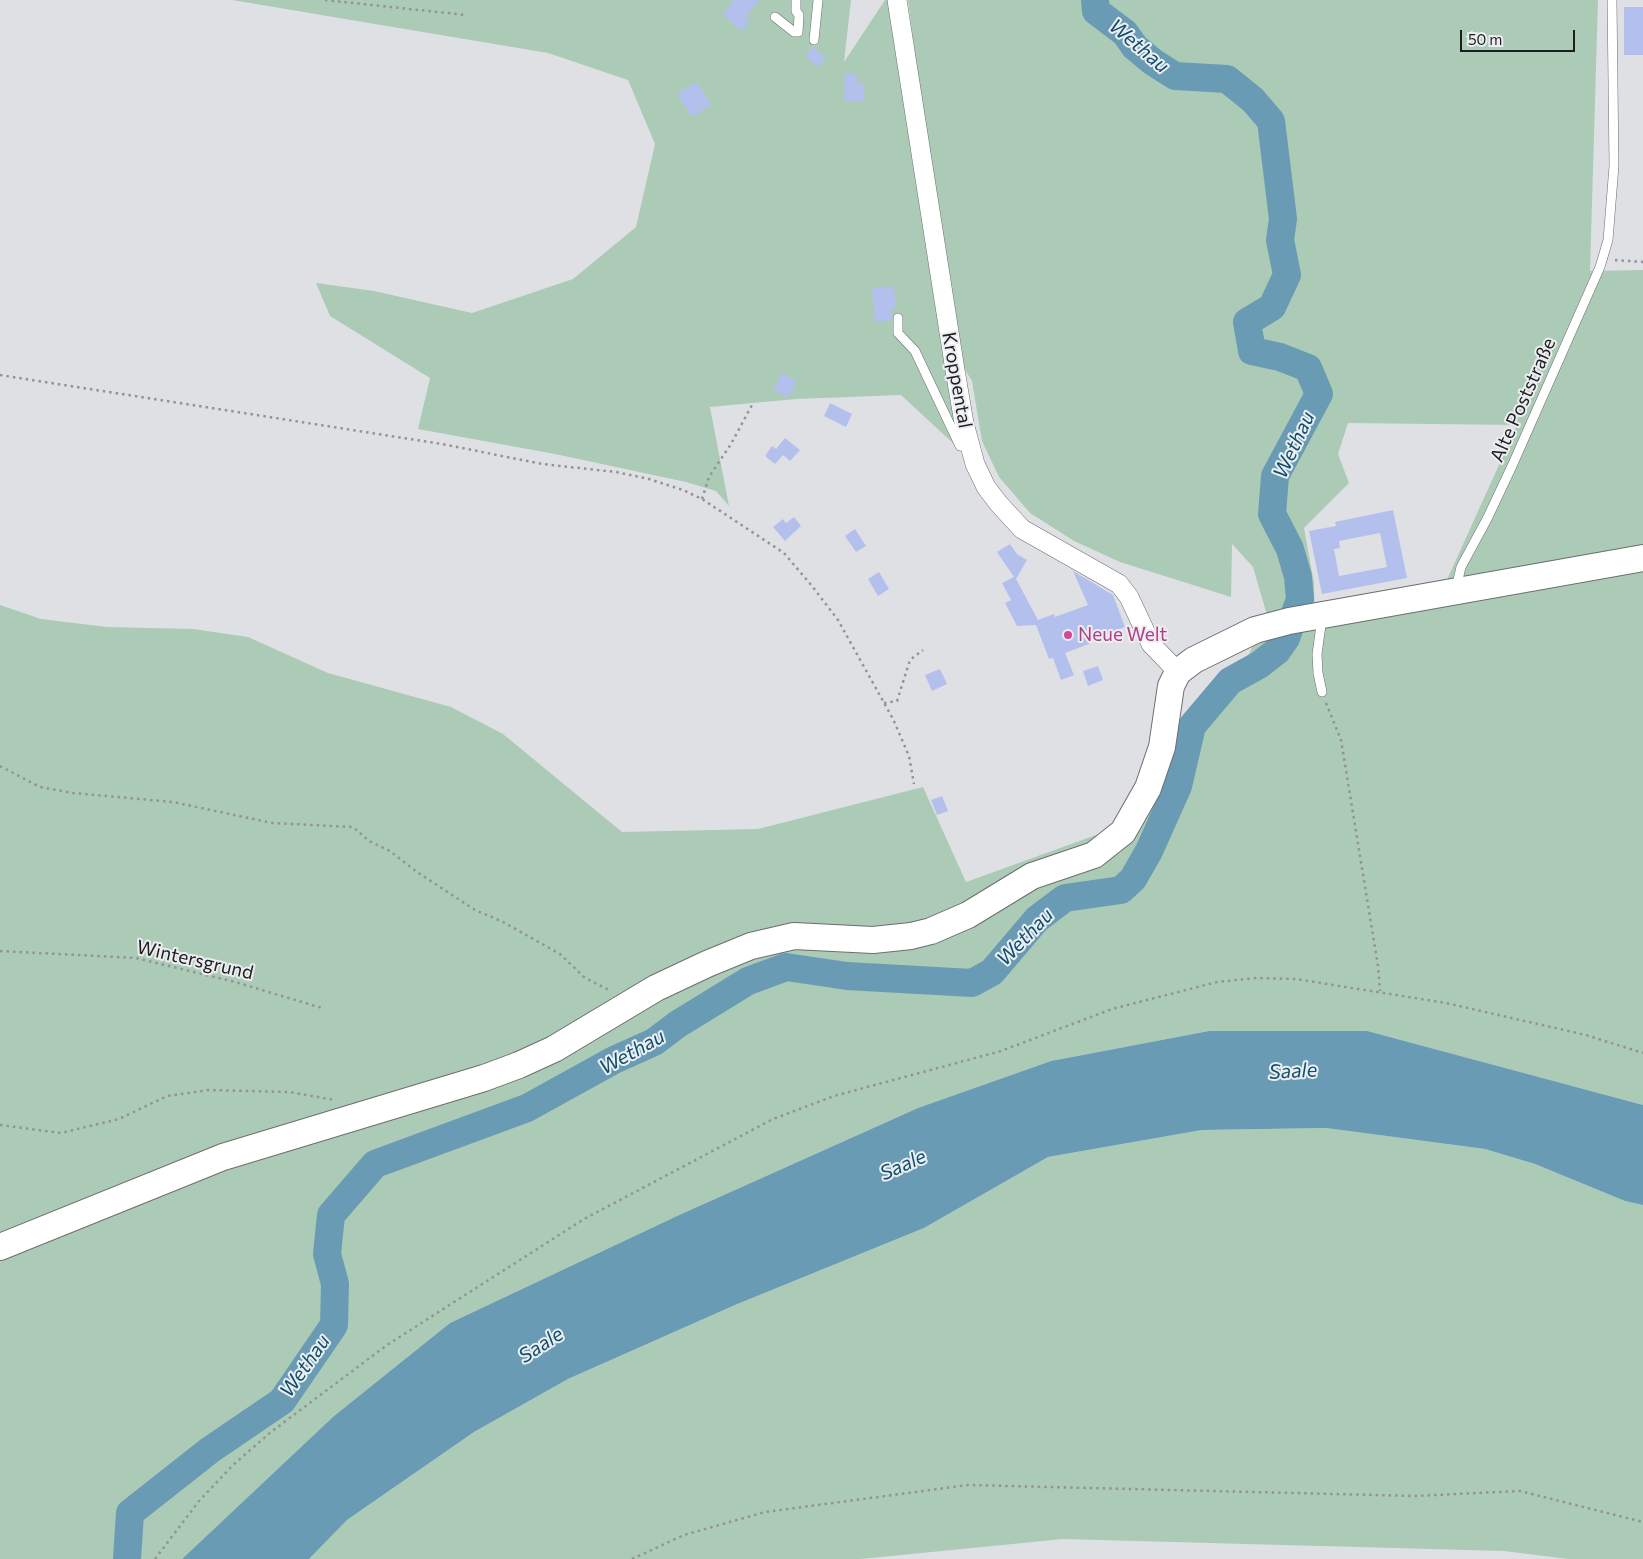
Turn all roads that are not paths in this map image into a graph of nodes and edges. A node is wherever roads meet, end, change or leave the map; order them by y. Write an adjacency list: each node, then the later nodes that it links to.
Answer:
1 (796, 0): 5 (lane)
2 (896, 0): 8 (street, Kroppental)
3 (1612, 0): 10 (lane, Alte Poststraße)
4 (817, 1): 6 (lane)
5 (775, 17)
6 (814, 40)
7 (898, 318): 8 (lane)
8 (970, 447): 12 (street, Kroppental)
9 (1643, 558): 10 (main road)
10 (1459, 590): 11 (main road)
11 (1316, 616): 12 (main road); 13 (lane)
12 (1186, 666): 14 (main road)
13 (1322, 692)
14 (0, 1247)

